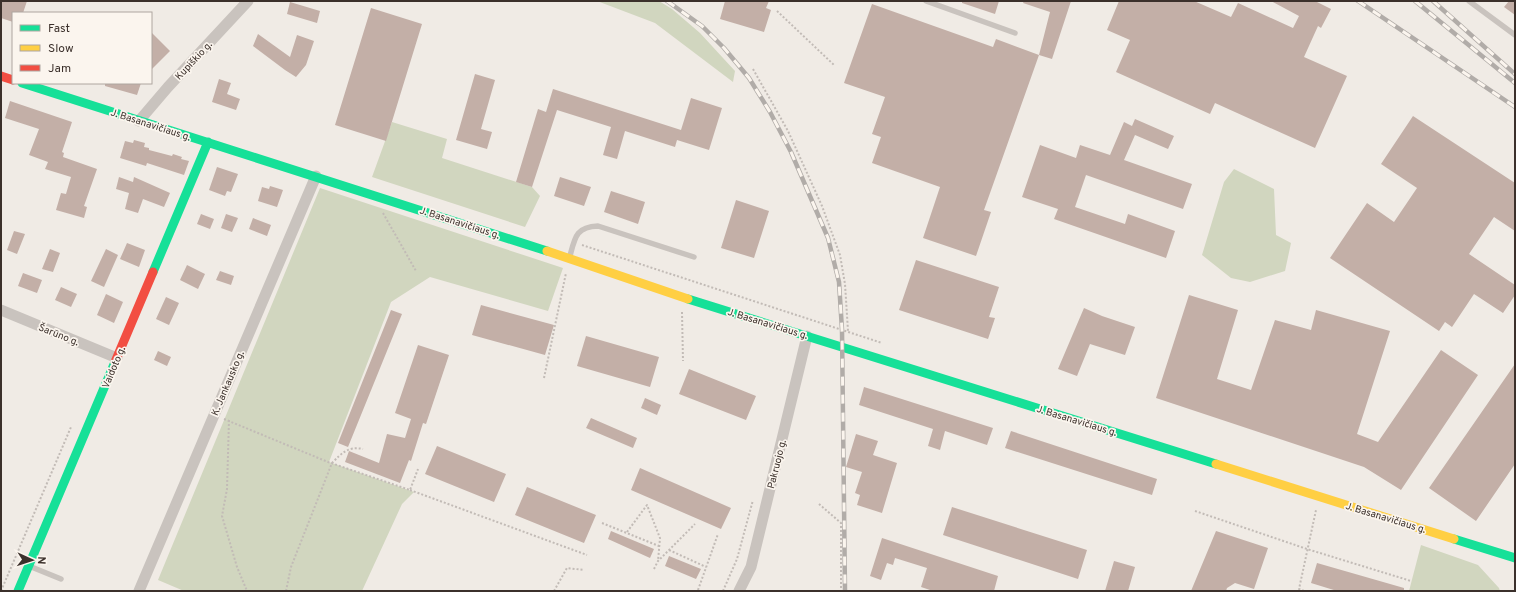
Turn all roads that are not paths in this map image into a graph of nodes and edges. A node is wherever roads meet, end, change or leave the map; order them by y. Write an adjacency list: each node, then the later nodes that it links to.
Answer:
1 (248, 1): 9 (street, Kupiškio g.)
2 (926, 1): 4 (lane)
3 (1469, 1): 5 (lane)
4 (1015, 33)
5 (1515, 35)
6 (1, 76): 7 (main road)
7 (12, 80)
8 (25, 84): 9 (main road, J. Basanavičiaus g.)
9 (139, 121): 10 (main road, J. Basanavičiaus g.)
10 (208, 142): 11 (main road, J. Basanavičiaus g.); 16 (main road, Vaidoto g.)
11 (316, 176): 12 (main road, J. Basanavičiaus g.); 21 (street, K. Jankausko g.)
12 (570, 257): 13 (lane); 15 (main road, J. Basanavičiaus g.)
13 (694, 257)
14 (1, 310): 16 (street, Šarūno g.)
15 (808, 336): 17 (main road, J. Basanavičiaus g.); 22 (street, Pakruojo g.)
16 (117, 358): 18 (main road, Vaidoto g.)
17 (1515, 558)
18 (29, 566): 19 (lane); 20 (main road, Vaidoto g.)
19 (61, 579)
20 (18, 591)
21 (139, 591)
22 (739, 591)

